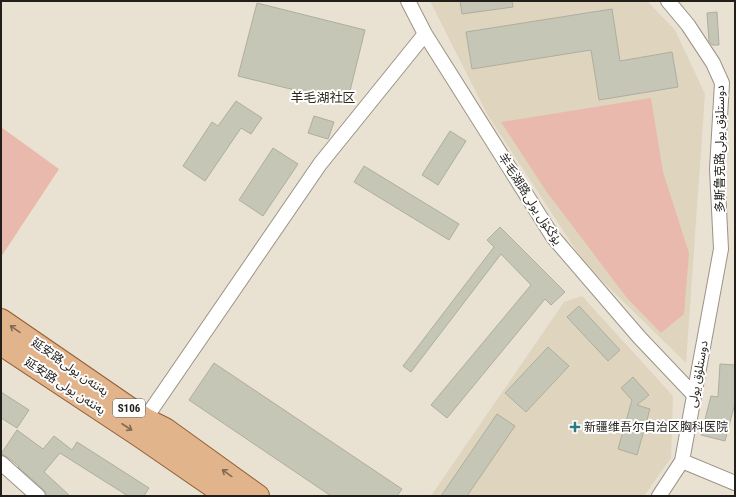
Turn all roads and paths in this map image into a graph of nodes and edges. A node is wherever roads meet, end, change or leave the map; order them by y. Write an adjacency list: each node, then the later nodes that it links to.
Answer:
1 (408, 1): 3 (street, 羊毛湖路يۇڭكۆل يولى)
2 (668, 1): 5 (street, 多斯鲁克路دوستلۇق يولى)
3 (425, 34): 7 (street, 羊毛湖路يۇڭكۆل يولى); 8 (street)
4 (1, 320): 8 (main road, 延安路يەنئەن يولى / S106, one-way to 4)
5 (705, 335): 7 (street, دوستلۇق يولى)
6 (1, 344): 13 (main road, 延安路 يەنئەن يولى / S106, one-way to 13)
7 (694, 396): 9 (street, دوستلۇق يولى)
8 (145, 419): 14 (main road, 延安路يەنئەن يولى / S106, one-way to 8)
9 (682, 461): 11 (street); 15 (street)
10 (1, 463): 12 (street)
11 (735, 483)
12 (38, 496)
13 (227, 496)
14 (258, 496)
15 (659, 496)

